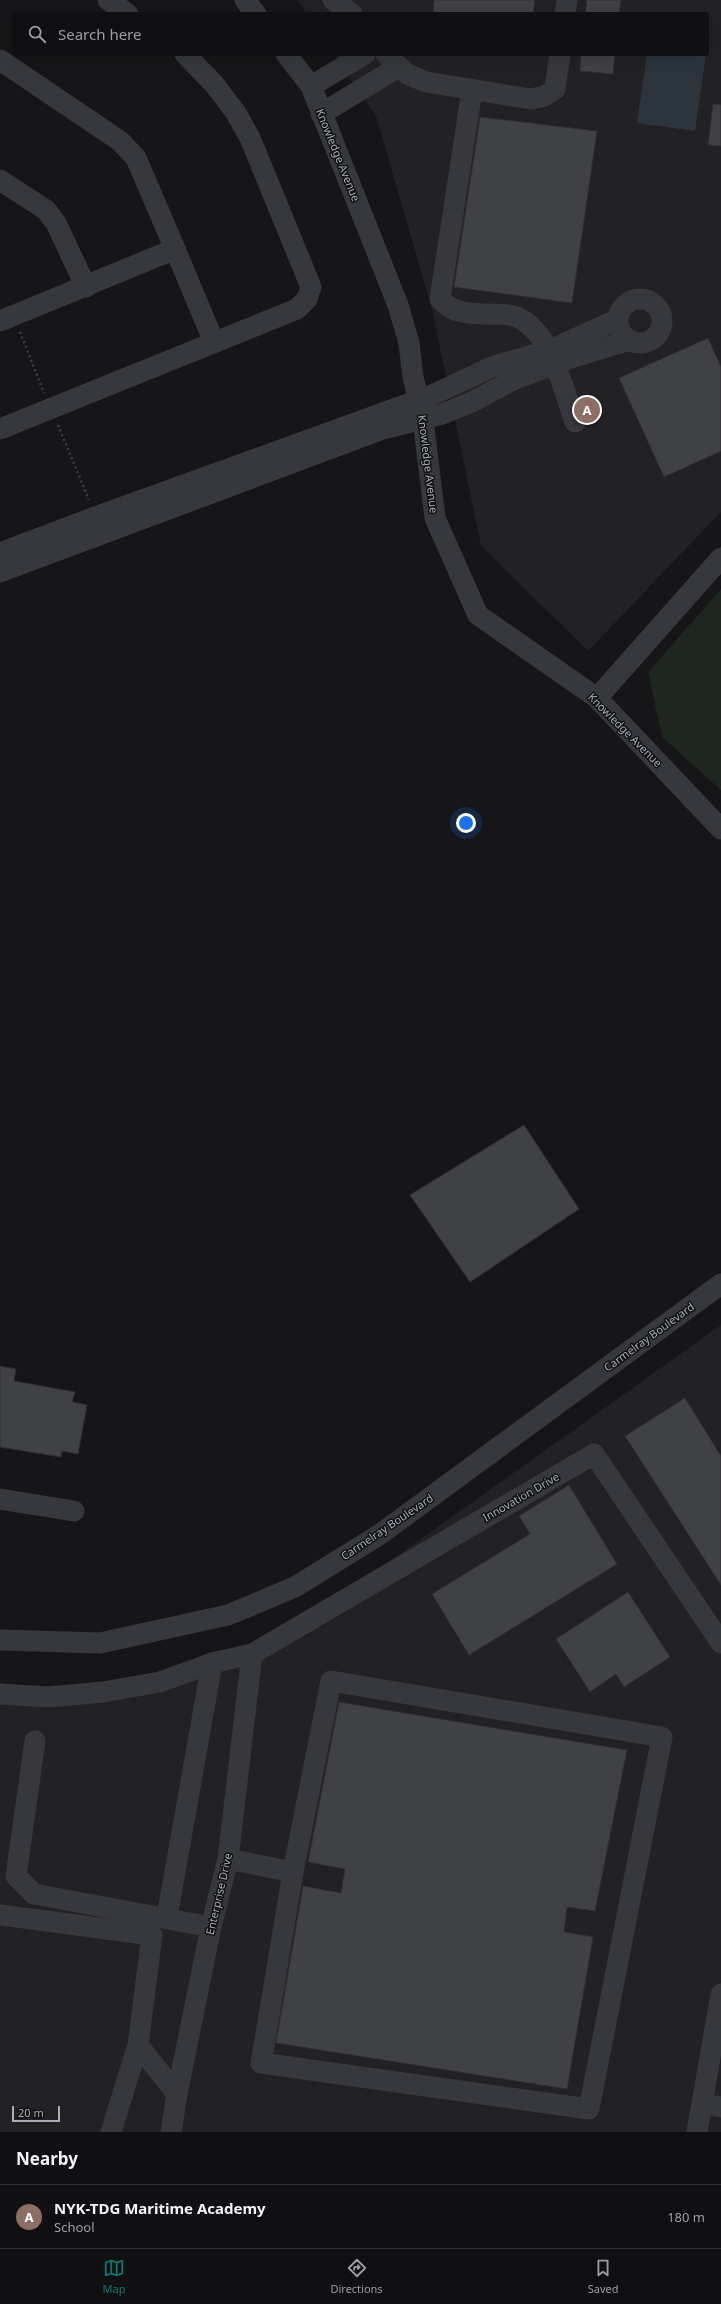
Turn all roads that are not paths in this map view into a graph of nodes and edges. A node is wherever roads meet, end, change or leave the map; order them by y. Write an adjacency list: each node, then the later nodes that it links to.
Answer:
1 (108, 0): 5 (street)
2 (245, 0): 6 (street)
3 (334, 0): 7 (street)
4 (567, 0): 8 (street)
5 (125, 12)
6 (254, 12)
7 (349, 12)
8 (565, 12)
9 (187, 56): 24 (street)
10 (288, 56): 15 (street, Knowledge Avenue)
11 (362, 56): 15 (street)
12 (560, 56): 16 (street)
13 (0, 60): 19 (street)
14 (392, 60): 16 (street); 17 (street)
15 (311, 86): 17 (street, Knowledge Avenue)
16 (472, 90): 25 (street)
17 (322, 114): 26 (street, Knowledge Avenue)
18 (0, 180): 20 (street)
19 (175, 250): 20 (street); 24 (street)
20 (86, 287): 22 (street)
21 (618, 319): 23 (street); 23 (street); 25 (street)
22 (0, 320)
23 (630, 340): 25 (street)
24 (214, 342): 29 (street)
25 (552, 357): 26 (street); 27 (street); 28 (street)
26 (419, 398): 27 (street, Knowledge Avenue); 30 (street)
27 (423, 419): 32 (street); 33 (street, Knowledge Avenue)
28 (574, 422)
29 (0, 429)
30 (0, 553)
31 (721, 558): 33 (street)
32 (0, 572)
33 (597, 698): 34 (street, Knowledge Avenue)
34 (721, 830)
35 (721, 1284): 38 (street, Carmelray Boulevard)
36 (0, 1500): 37 (street)
37 (74, 1511)
38 (0, 1640)
39 (721, 1643): 40 (street, Innovation Drive)
40 (252, 1654): 41 (street); 44 (street, Enterprise Drive)
41 (212, 1663): 42 (street); 47 (street)
42 (0, 1694)
43 (35, 1741): 47 (street)
44 (228, 1859): 45 (street); 48 (street, Enterprise Drive)
45 (293, 1872): 45 (street)
46 (0, 1915): 50 (street)
47 (167, 1917): 48 (street)
48 (211, 1927): 51 (street, Enterprise Drive)
49 (721, 1994): 52 (street)
50 (138, 2045): 51 (street); 53 (street)
51 (177, 2094): 54 (street, Enterprise Drive)
52 (711, 2106): 55 (street)
53 (111, 2132)
54 (171, 2132)
55 (697, 2132)

